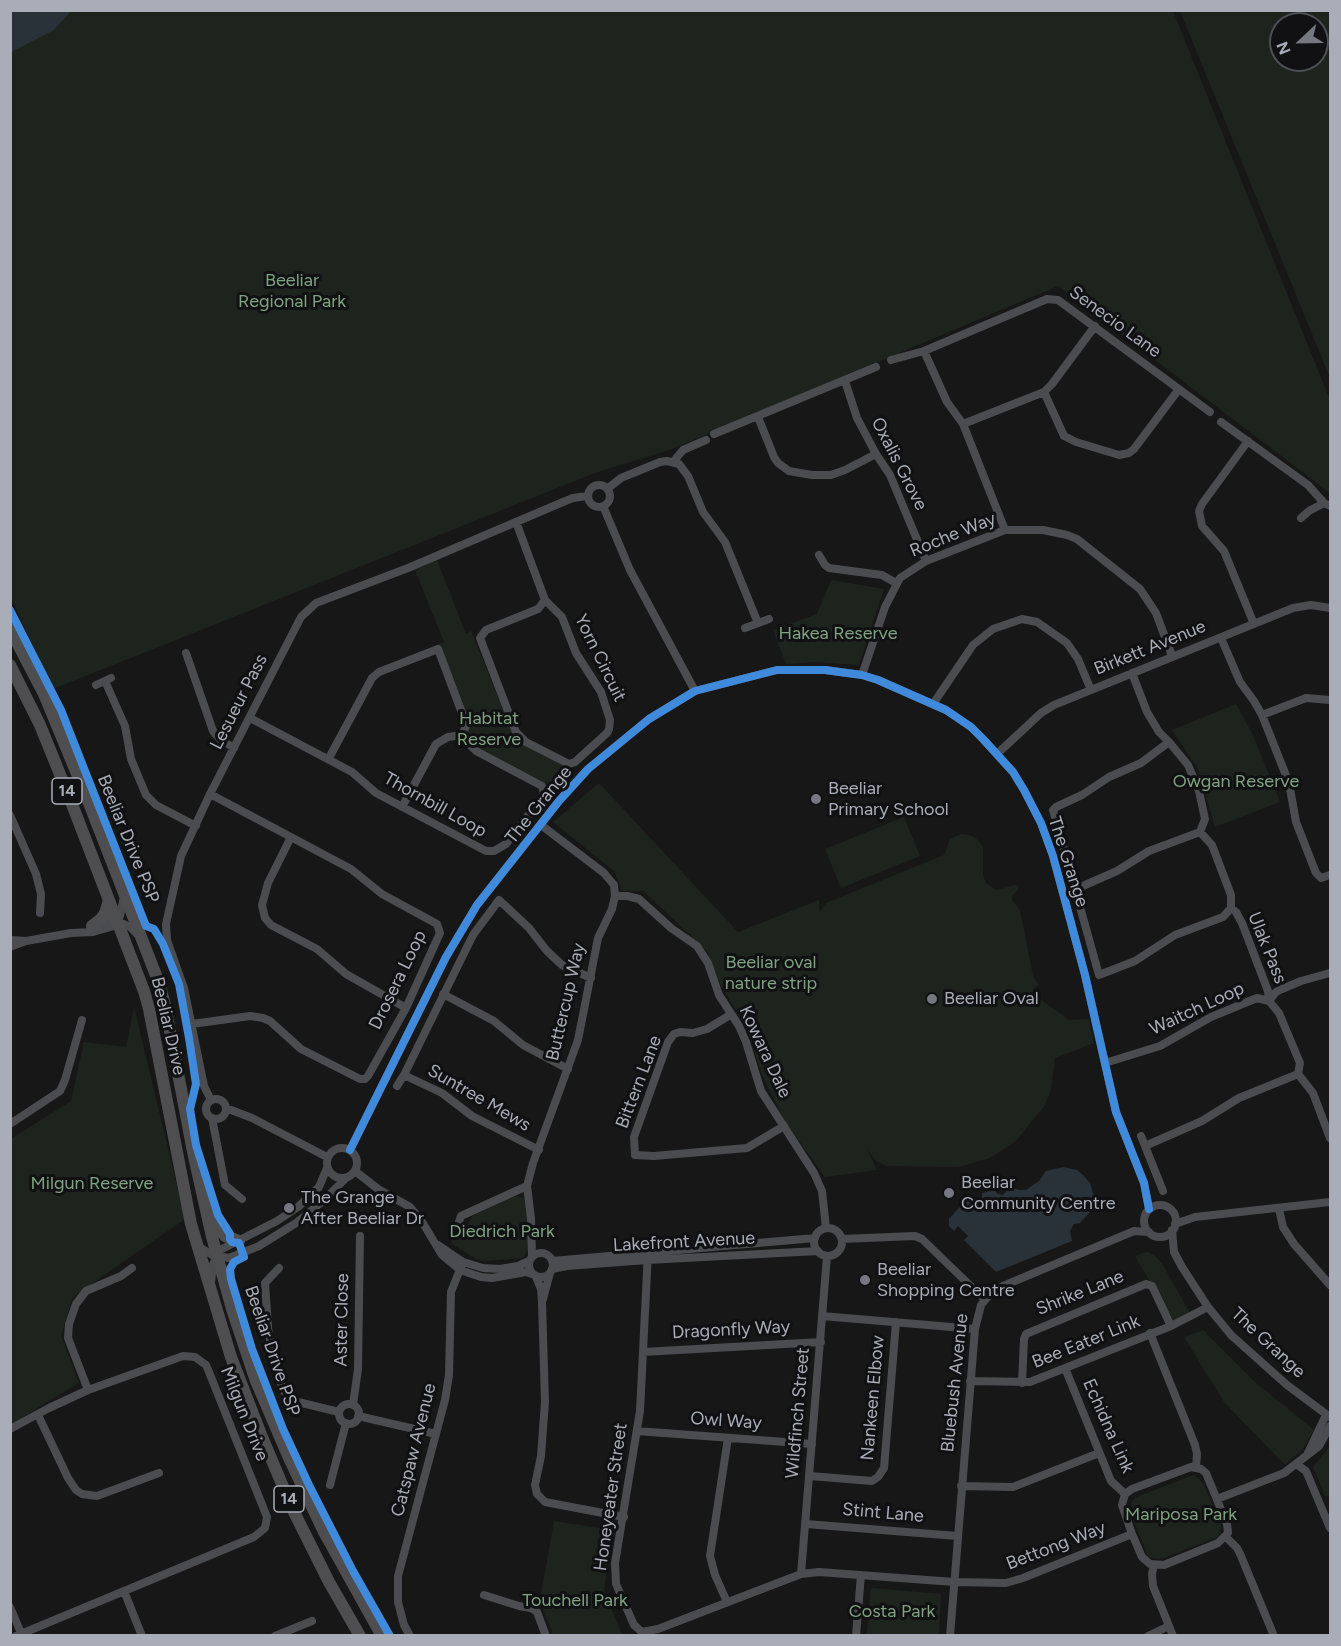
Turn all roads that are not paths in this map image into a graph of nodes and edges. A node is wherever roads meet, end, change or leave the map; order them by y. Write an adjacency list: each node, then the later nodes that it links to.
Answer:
1 (1095, 326): 2 (street, Senecio Lane); 6 (street, Senecio Lane); 7 (street)
2 (924, 351): 3 (street, Senecio Lane); 11 (street)
3 (891, 360)
4 (876, 367): 5 (street)
5 (845, 381): 9 (street); 15 (street, Oxalis Grove)
6 (1179, 389): 7 (street); 8 (street, Senecio Lane)
7 (1044, 392): 11 (street)
8 (1210, 412)
9 (758, 417): 12 (street); 15 (street)
10 (1221, 422): 14 (street)
11 (963, 424): 23 (street)
12 (714, 434)
13 (706, 440): 16 (street)
14 (1248, 441): 19 (street); 31 (street)
15 (876, 454): 25 (street, Oxalis Grove)
16 (673, 462): 17 (street); 30 (street)
17 (608, 489): 18 (street, Lesueur Pass); 20 (street)
18 (587, 496): 20 (street); 22 (street, Lesueur Pass)
19 (1328, 505): 21 (street)
20 (603, 506): 42 (street)
21 (1301, 518)
22 (516, 522): 27 (street, Yorn Circuit); 46 (street, Lesueur Pass)
23 (1005, 530): 25 (street, Roche Way); 36 (street, Roche Way)
24 (819, 555): 26 (street)
25 (926, 561): 26 (street, Roche Way)
26 (896, 584): 39 (street, Roche Way)
27 (545, 600): 27 (street, Yorn Circuit)
28 (1330, 608): 31 (street, Birkett Avenue)
29 (769, 619): 30 (street)
30 (758, 623): 33 (street)
31 (1254, 624): 34 (street, Birkett Avenue)
32 (10, 628): 60 (highway, Beeliar Drive / 14)
33 (745, 628)
34 (1221, 638): 36 (street, Birkett Avenue); 45 (street)
35 (186, 652): 49 (street)
36 (1172, 656): 38 (street, Birkett Avenue)
37 (10, 665): 63 (highway, Beeliar Drive / 14)
38 (1132, 673): 41 (street, Birkett Avenue); 48 (street)
39 (862, 675): 42 (street, The Grange); 44 (street, The Grange)
40 (96, 686): 56 (street)
41 (1091, 690): 44 (street); 50 (street, Birkett Avenue)
42 (695, 691): 55 (street, The Grange)
43 (1330, 700): 45 (street)
44 (933, 704): 50 (street, The Grange)
45 (1262, 715): 59 (street)
46 (250, 718): 49 (street, Lesueur Pass); 51 (street, Thornbill Loop)
47 (462, 735): 51 (street); 53 (street); 53 (street, Thornbill Loop)
48 (1169, 742): 57 (street); 61 (street)
49 (234, 748): 52 (street, Lesueur Pass)
50 (997, 754): 81 (street, The Grange)
51 (329, 758): 53 (street, Thornbill Loop)
52 (210, 794): 56 (street, Lesueur Pass); 58 (street, Drosera Loop)
53 (402, 807)
54 (10, 815): 65 (street)
55 (541, 825): 62 (street); 94 (street, The Grange)
56 (196, 826): 80 (street, Lesueur Pass)
57 (1200, 832): 61 (street); 64 (street, Ulak Pass)
58 (291, 837): 77 (street); 77 (street, Drosera Loop)
59 (1330, 875)
60 (123, 887): 66 (street); 70 (highway, Beeliar Drive / 14)
61 (1076, 889): 64 (street)
62 (615, 896): 74 (street, Buttercup Way); 78 (street, Kowara Dale)
63 (109, 900): 66 (highway, Beeliar Drive / 14); 67 (highway)
64 (1231, 908): 76 (street, Ulak Pass)
65 (40, 913)
66 (117, 921): 67 (street); 68 (street); 70 (street); 123 (highway, Beeliar Drive / 14)
67 (92, 926): 68 (street)
68 (71, 933): 71 (street)
69 (10, 940): 71 (street)
70 (144, 941): 106 (highway, Beeliar Drive / 14)
71 (27, 942): 72 (street)
72 (10, 947)
73 (1330, 973): 76 (street)
74 (591, 978): 75 (street, Suntree Mews); 82 (street, Buttercup Way)
75 (443, 994): 82 (street); 84 (street, Suntree Mews)
76 (1269, 1001): 81 (street, Waitch Loop); 83 (street, Waitch Loop)
77 (406, 1008): 80 (street, Drosera Loop)
78 (730, 1015): 90 (street, Kowara Dale); 90 (street, Bittern Lane)
79 (82, 1020): 89 (street)
80 (192, 1024): 86 (street, Lesueur Pass)
81 (1105, 1063): 100 (street, The Grange)
82 (568, 1069): 95 (street, Buttercup Way)
83 (1298, 1074): 92 (street); 93 (street)
84 (404, 1075): 85 (street, Suntree Mews); 95 (street, Suntree Mews)
85 (398, 1086)
86 (211, 1100): 87 (street); 88 (street)
87 (226, 1108): 88 (street); 96 (street)
88 (212, 1118): 103 (street)
89 (10, 1124)
90 (783, 1126): 115 (street, Kowara Dale)
91 (1141, 1136): 93 (street)
92 (1330, 1138)
93 (1145, 1146): 102 (street)
94 (350, 1150): 96 (street); 98 (street)
95 (539, 1150): 101 (street, Buttercup Way)
96 (327, 1156): 97 (street)
97 (327, 1168): 99 (street); 122 (street)
98 (355, 1172): 99 (street); 131 (street)
99 (346, 1178): 127 (street)
100 (1144, 1183): 105 (street, The Grange); 107 (street, The Grange)
101 (527, 1186): 111 (street, Buttercup Way); 113 (street)
102 (1163, 1191)
103 (242, 1199)
104 (1330, 1202): 108 (street)
105 (1162, 1205): 107 (street); 109 (street)
106 (205, 1207): 122 (highway); 127 (highway, Beeliar Drive / 14)
107 (1149, 1209): 112 (street)
108 (1279, 1209): 110 (street); 136 (street)
109 (1173, 1212): 110 (street); 114 (street)
110 (1195, 1217): 114 (street)
111 (531, 1218): 126 (street, Buttercup Way); 130 (street, Buttercup Way)
112 (1145, 1218): 116 (street, Bluebush Avenue); 117 (street)
113 (458, 1225)
114 (1174, 1227): 119 (street); 125 (street, The Grange)
115 (826, 1228): 120 (street); 121 (street)
116 (1134, 1231): 117 (street, Bluebush Avenue); 138 (street, Bluebush Avenue)
117 (1149, 1232): 119 (street)
118 (360, 1236): 152 (street, Aster Close)
119 (1160, 1236): 125 (street, The Grange)
120 (815, 1238): 124 (street); 128 (street, Lakefront Avenue)
121 (842, 1239): 129 (street); 138 (street)
122 (239, 1241): 127 (street)
123 (195, 1242): 127 (street); 137 (highway, Beeliar Drive / 14)
124 (818, 1251): 128 (street, Lakefront Avenue); 129 (street)
125 (1174, 1251): 140 (street, The Grange)
126 (542, 1253): 130 (street); 134 (street)
127 (217, 1256): 137 (street); 195 (highway, Beeliar Drive / 14)
128 (648, 1256): 134 (street, Lakefront Avenue); 147 (street, Honeyeater Street)
129 (827, 1256): 141 (street, Wildfinch Street)
130 (530, 1259): 131 (street); 135 (street)
131 (461, 1266): 135 (street); 161 (street, Catspaw Avenue)
132 (132, 1268): 151 (street)
133 (279, 1268): 153 (street)
134 (552, 1268): 135 (street); 139 (street)
135 (534, 1275): 139 (street)
136 (1330, 1285)
137 (211, 1295): 194 (highway, Beeliar Drive / 14)
138 (984, 1299): 144 (street, Bluebush Avenue)
139 (542, 1302): 174 (street)
140 (1208, 1307): 143 (street, Bee Eater Link); 156 (street, The Grange)
141 (822, 1316): 142 (street); 146 (street, Wildfinch Street)
142 (896, 1322): 144 (street); 169 (street, Nankeen Elbow)
143 (1171, 1326): 145 (street, Bee Eater Link); 150 (street, Shrike Lane)
144 (975, 1329): 149 (street, Bluebush Avenue)
145 (1150, 1333): 148 (street, Bee Eater Link); 167 (street)
146 (821, 1342): 147 (street, Dragonfly Way); 163 (street, Wildfinch Street)
147 (643, 1352): 160 (street, Honeyeater Street)
148 (1065, 1368): 150 (street, Bee Eater Link); 164 (street, Echidna Link)
149 (970, 1380): 150 (street, Bee Eater Link); 171 (street, Bluebush Avenue)
150 (1022, 1383)
151 (88, 1390): 154 (street, Milgun Drive); 184 (street, Milgun Drive)
152 (353, 1405): 153 (street); 155 (street)
153 (339, 1412): 157 (street)
154 (38, 1414): 159 (street, Milgun Drive); 168 (street)
155 (358, 1416): 157 (street); 161 (street)
156 (1328, 1416): 165 (street)
157 (346, 1423): 170 (street)
158 (1330, 1426): 165 (street)
159 (10, 1429)
160 (637, 1431): 162 (street, Owl Way); 174 (street, Honeyeater Street)
161 (436, 1434): 196 (street, Catspaw Avenue)
162 (728, 1438): 163 (street, Owl Way); 186 (street)
163 (812, 1444): 169 (street, Wildfinch Street)
164 (1099, 1453): 171 (street); 172 (street, Echidna Link)
165 (1307, 1455): 166 (street)
166 (1296, 1464): 173 (street); 176 (street)
167 (1196, 1467): 172 (street); 173 (street)
168 (159, 1473)
169 (810, 1476): 175 (street, Wildfinch Street)
170 (330, 1485)
171 (961, 1486): 178 (street, Bluebush Avenue)
172 (1125, 1494): 177 (street)
173 (1217, 1499): 179 (street)
174 (624, 1517): 191 (street, Honeyeater Street)
175 (806, 1524): 178 (street, Stint Lane); 181 (street, Wildfinch Street)
176 (1330, 1528)
177 (1132, 1534): 180 (street); 183 (street, Bettong Way)
178 (957, 1536): 183 (street, Bluebush Avenue)
179 (1226, 1538): 180 (street); 202 (street)
180 (1154, 1565): 189 (street)
181 (801, 1574): 182 (street, Honeyeater Street); 186 (street, Honeyeater Street)
182 (861, 1575): 183 (street, Honeyeater Street); 198 (street)
183 (954, 1582): 199 (street, Bluebush Avenue)
184 (124, 1591): 190 (street, Milgun Drive); 192 (street)
185 (484, 1594): 197 (street)
186 (727, 1602): 191 (street, Honeyeater Street)
187 (10, 1607): 190 (street, Milgun Drive)
188 (312, 1621): 193 (street)
189 (1169, 1626): 200 (street); 201 (street)
190 (18, 1634)
191 (642, 1634)
192 (142, 1635)
193 (276, 1635)
194 (360, 1635)
195 (382, 1635)
196 (410, 1635)
197 (546, 1635)
198 (856, 1635)
199 (950, 1635)
200 (1148, 1635)
201 (1173, 1635)
202 (1274, 1635)

